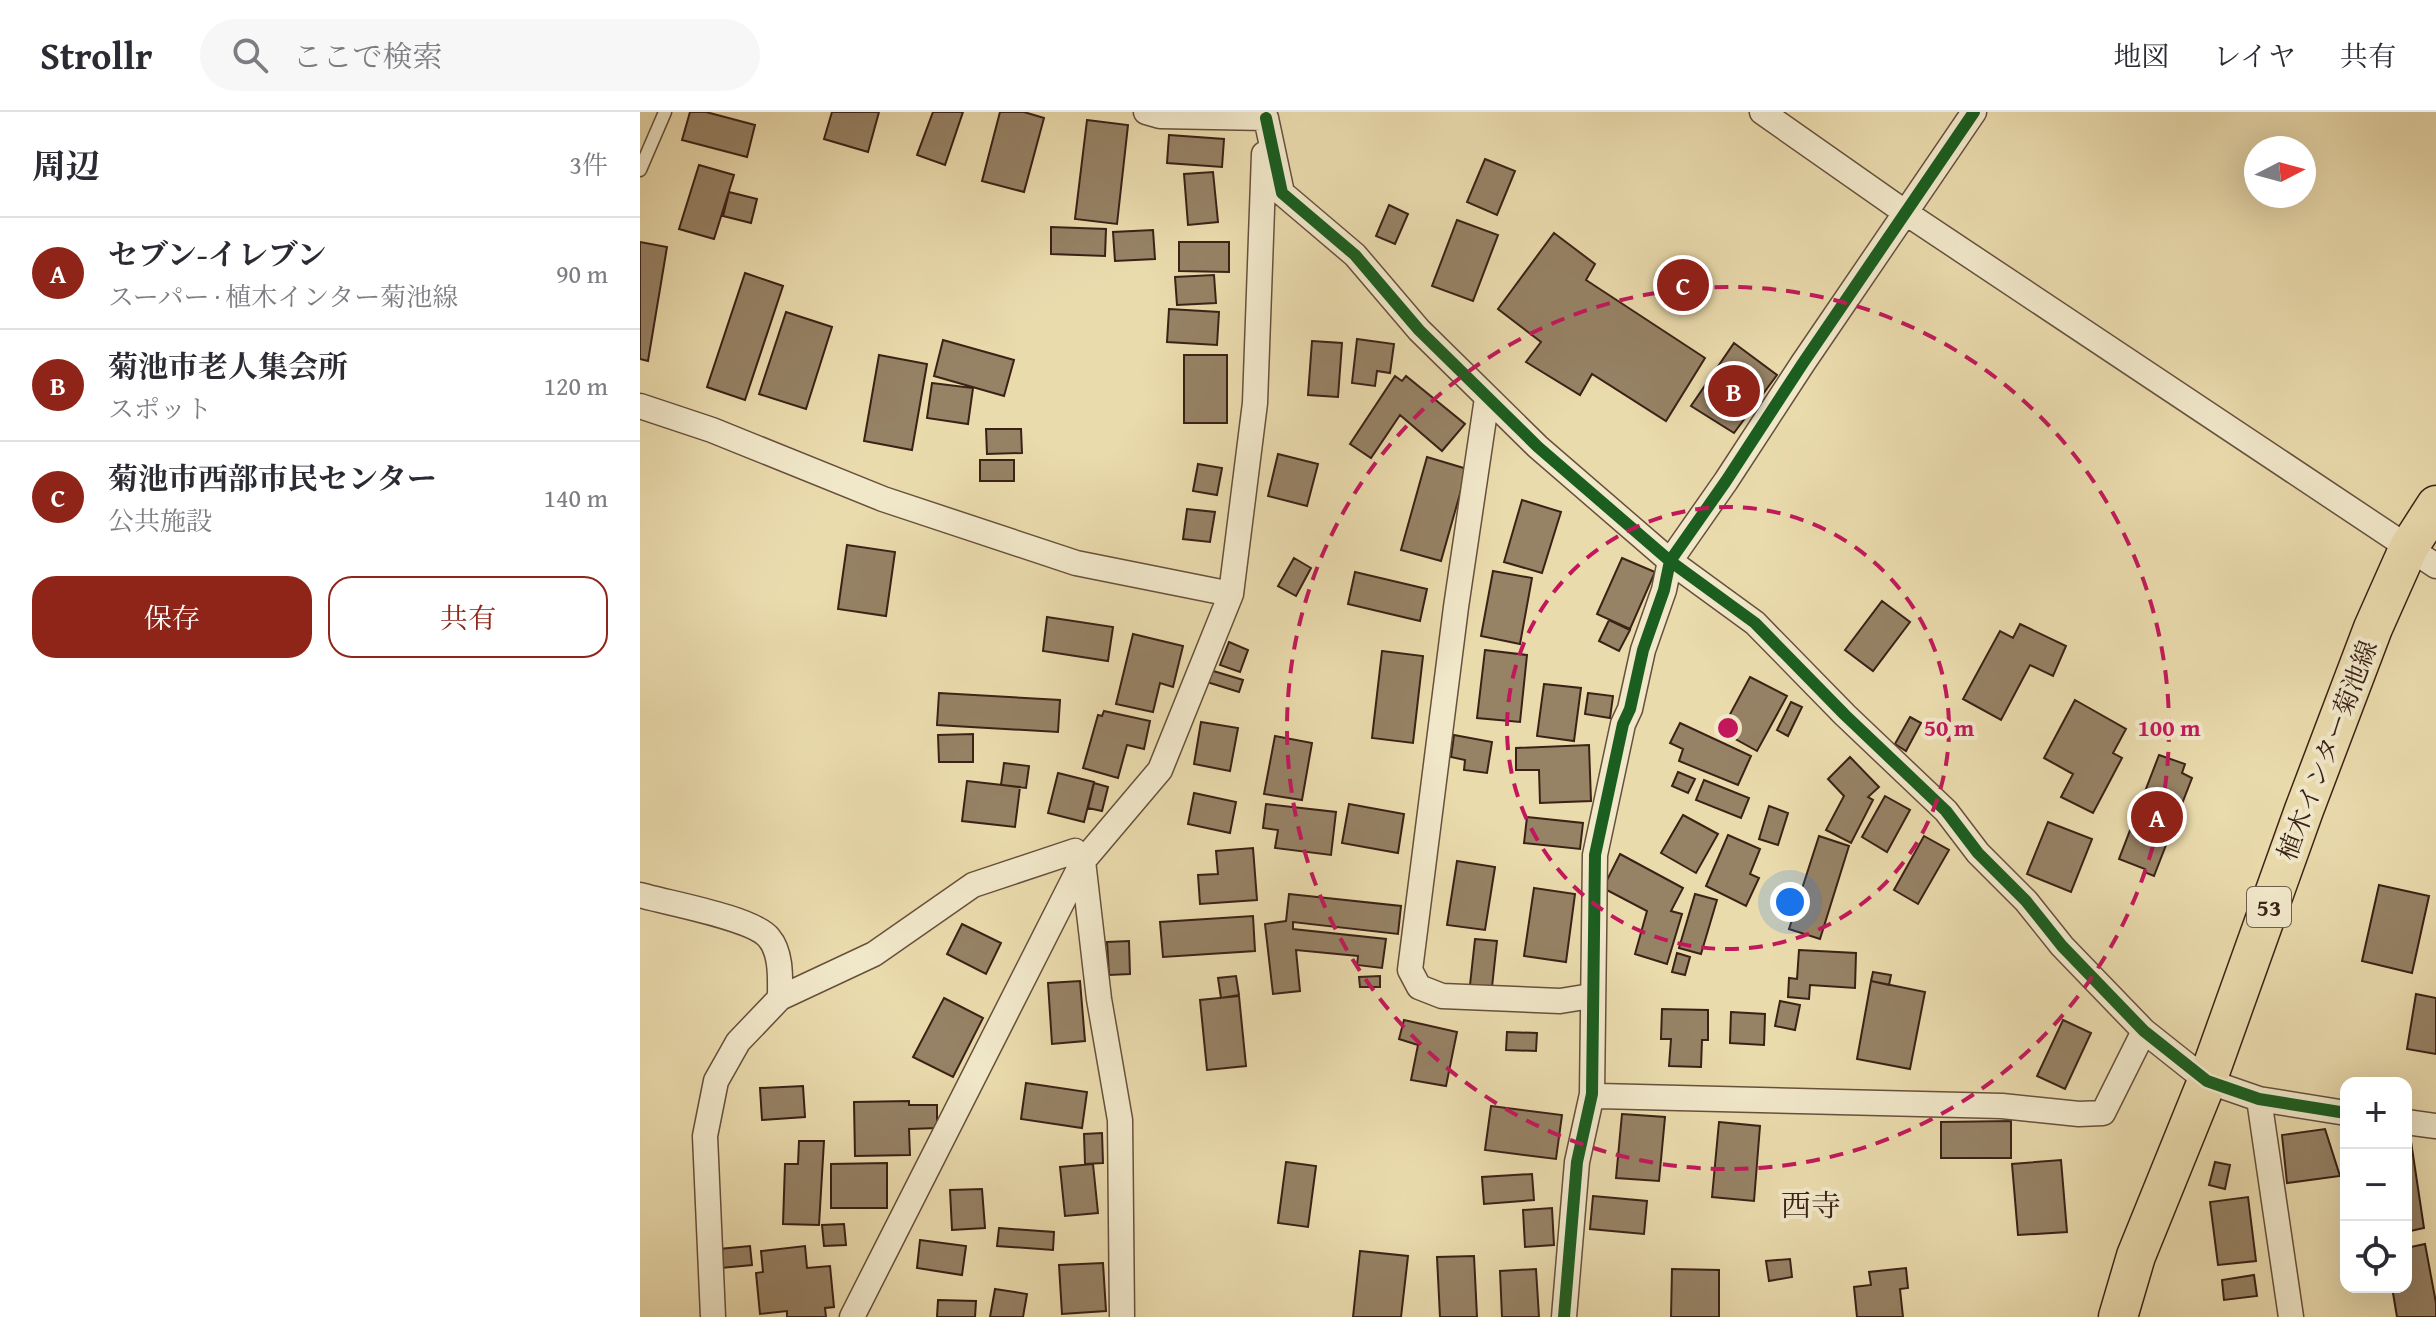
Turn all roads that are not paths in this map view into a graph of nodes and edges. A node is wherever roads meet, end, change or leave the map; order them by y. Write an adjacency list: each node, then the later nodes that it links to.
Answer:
1 (665, 112): 6 (lane)
2 (1146, 112): 5 (street)
3 (1762, 112): 7 (street)
4 (1974, 112): 7 (street)
5 (1266, 115): 8 (street); 13 (street)
6 (640, 170)
7 (1906, 213): 11 (street); 12 (street)
8 (1487, 398): 12 (street); 16 (street)
9 (640, 406): 13 (street)
10 (2436, 505): 11 (main road, 植木インター菊池線 / 53)
11 (2422, 557): 19 (main road, 植木インター菊池線 / 53)
12 (1670, 561): 16 (street); 18 (street)
13 (1231, 594): 14 (street)
14 (1083, 861): 17 (street); 26 (street); 27 (street)
15 (640, 895): 17 (street)
16 (1591, 996): 20 (street)
17 (780, 998): 25 (street)
18 (2144, 1031): 19 (street); 20 (street)
19 (2207, 1081): 21 (street); 29 (main road, 植木インター菊池線 / 53)
20 (1592, 1094): 28 (street)
21 (2259, 1099): 22 (street); 30 (street)
22 (2340, 1112)
23 (2412, 1123): 24 (street)
24 (2436, 1126)
25 (713, 1317)
26 (852, 1317)
27 (1122, 1317)
28 (1564, 1317)
29 (2118, 1317)
30 (2291, 1317)

